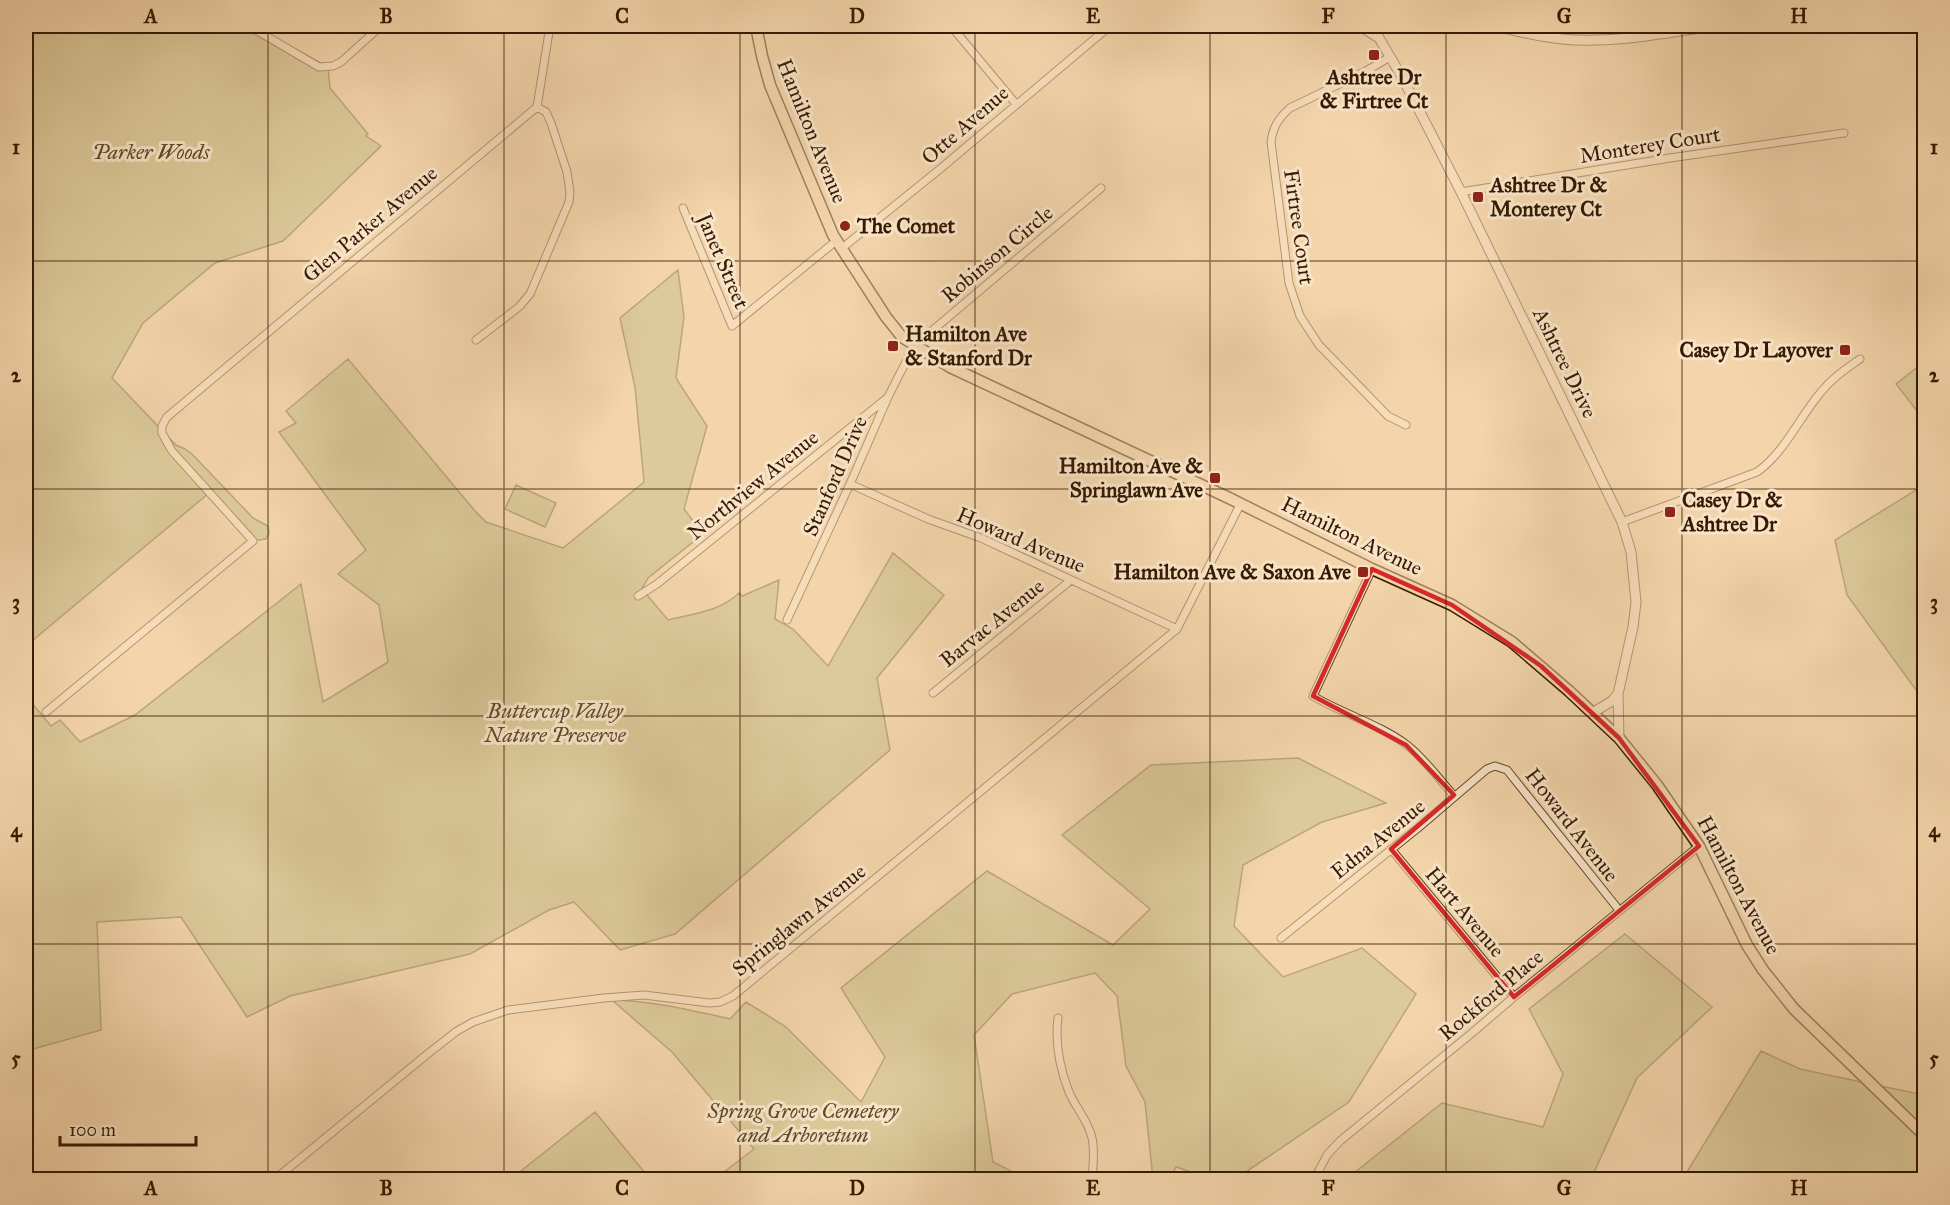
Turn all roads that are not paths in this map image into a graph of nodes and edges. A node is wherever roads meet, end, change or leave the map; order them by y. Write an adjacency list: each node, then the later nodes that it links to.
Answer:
1 (249, 26): 2 (street)
2 (381, 26)
3 (550, 26): 15 (street)
4 (768, 26): 11 (street)
5 (951, 26): 14 (street)
6 (1110, 26): 14 (street, Otte Avenue)
7 (1360, 26): 12 (street)
8 (1375, 26): 12 (street, Ashtree Drive)
9 (1494, 26): 10 (street)
10 (1714, 26)
11 (757, 27): 20 (main road, Hamilton Avenue)
12 (1380, 38): 13 (street, Ashtree Drive)
13 (1390, 57): 18 (street, Ashtree Drive); 26 (street, Firtree Court)
14 (1016, 104): 20 (street, Otte Avenue)
15 (537, 107): 22 (street); 37 (street, Glen Parker Avenue)
16 (1844, 133): 18 (street, Monterey Court)
17 (1101, 188): 23 (street, Robinson Circle)
18 (1461, 192): 29 (street, Ashtree Drive)
19 (683, 208): 21 (street, Janet Street)
20 (838, 245): 21 (street, Otte Avenue); 23 (main road, Hamilton Avenue)
21 (732, 326)
22 (476, 340)
23 (914, 346): 25 (street, Stanford Drive); 28 (main road, Hamilton Avenue)
24 (1860, 359): 29 (street)
25 (888, 397): 27 (street, Stanford Drive); 32 (street, Northview Avenue)
26 (1406, 425)
27 (850, 484): 31 (street, Howard Avenue); 33 (street, Stanford Drive)
28 (1241, 503): 30 (main road, Hamilton Avenue); 34 (street, Springlawn Avenue)
29 (1622, 522): 36 (street, Ashtree Drive)
30 (1372, 568): 38 (main road, Hamilton Avenue); 41 (street)
31 (1071, 580): 34 (street, Howard Avenue); 35 (street, Barvac Avenue)
32 (638, 596)
33 (787, 620)
34 (1177, 629): 49 (street, Springlawn Avenue)
35 (933, 693)
36 (1618, 694): 38 (street); 39 (street, Ashtree Drive)
37 (46, 712)
38 (1592, 713): 39 (main road, Hamilton Avenue)
39 (1619, 738): 42 (main road, Hamilton Avenue)
40 (1496, 766): 41 (street, Edna Avenue); 44 (street, Howard Avenue)
41 (1454, 796): 43 (street, Edna Avenue)
42 (1699, 846): 44 (street, Rockford Place); 48 (main road, Hamilton Avenue)
43 (1391, 849): 45 (street, Edna Avenue); 46 (street, Hart Avenue)
44 (1619, 910): 46 (street, Rockford Place)
45 (1281, 938)
46 (1514, 997): 51 (street, Rockford Place)
47 (1058, 1018): 50 (street)
48 (1924, 1135)
49 (274, 1179)
50 (1092, 1179)
51 (1314, 1179)

